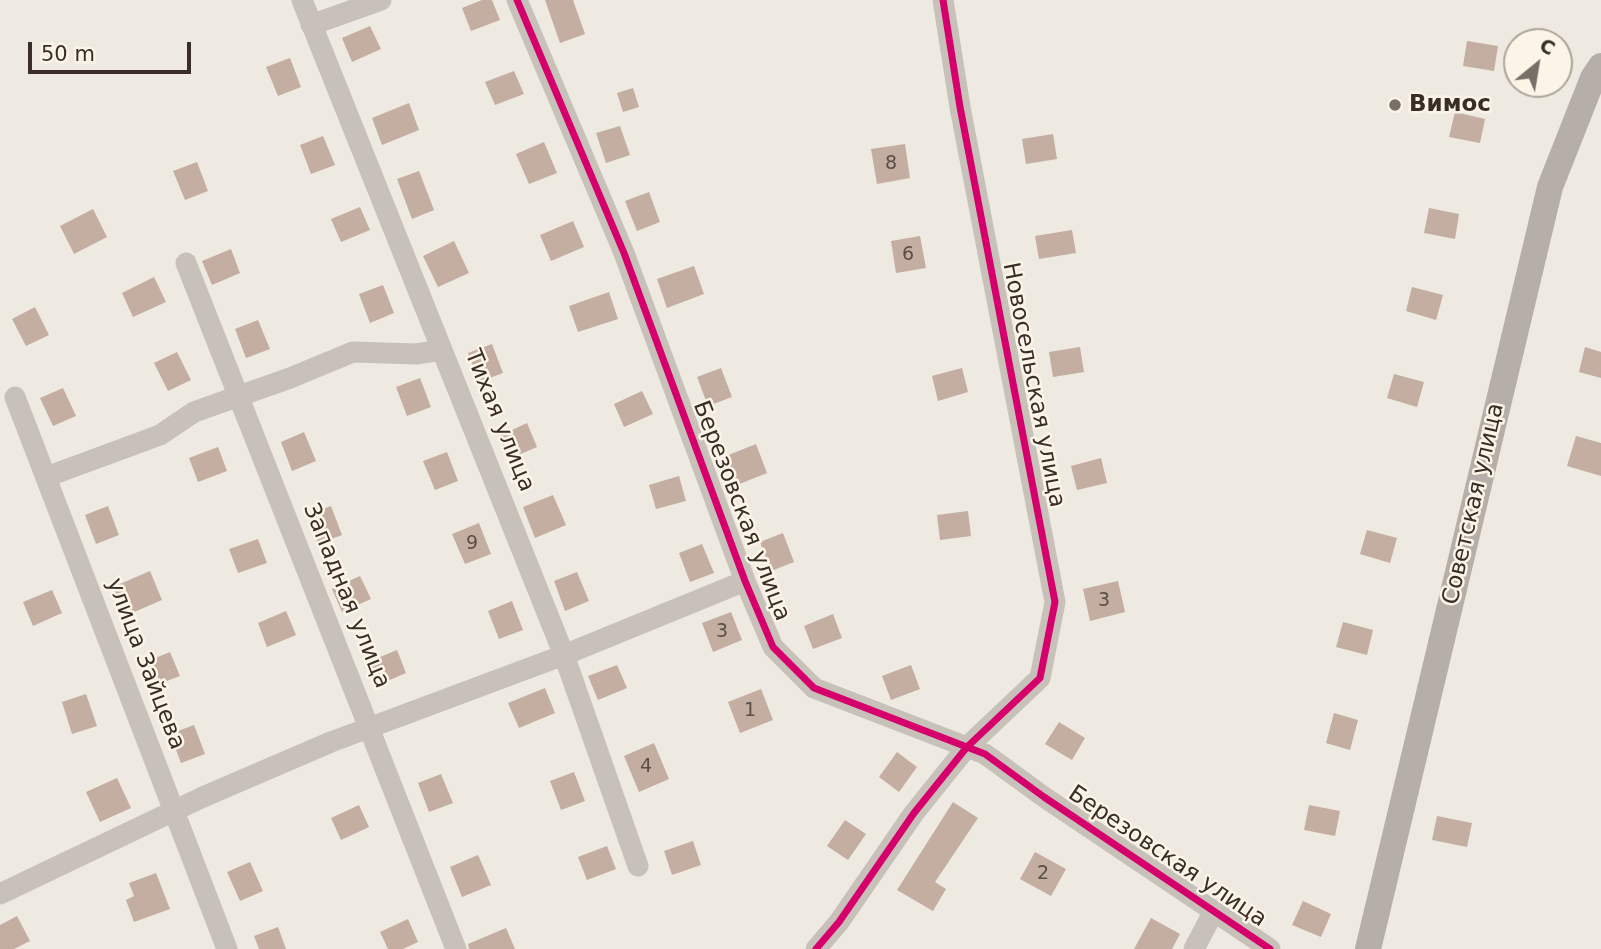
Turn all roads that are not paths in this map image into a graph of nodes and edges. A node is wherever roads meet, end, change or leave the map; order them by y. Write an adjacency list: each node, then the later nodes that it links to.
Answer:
1 (302, 0): 5 (street, Тихая улица)
2 (381, 0): 5 (street)
3 (517, 0): 12 (street, Березовская улица)
4 (943, 0): 15 (street, Новосельская улица)
5 (311, 25): 8 (street, Тихая улица)
6 (1601, 66): 25 (main road, Советская улица)
7 (186, 263): 9 (street, Западная улица)
8 (442, 349): 9 (street); 13 (street, Тихая улица)
9 (238, 396): 11 (street); 14 (street, Западная улица)
10 (15, 397): 11 (street, улица Зайцева)
11 (46, 477): 16 (street, улица Зайцева)
12 (745, 581): 13 (street); 15 (street, Березовская улица)
13 (564, 655): 14 (street); 17 (street, Тихая улица)
14 (370, 727): 16 (street); 21 (street, Западная улица)
15 (967, 747): 19 (street, Березовская улица); 22 (street, Новосельская улица)
16 (173, 811): 18 (street); 20 (street, улица Зайцева)
17 (638, 866)
18 (0, 894)
19 (1213, 913): 23 (street); 24 (street, Березовская улица)
20 (227, 949)
21 (456, 949)
22 (816, 949)
23 (1195, 949)
24 (1270, 949)
25 (1368, 949)

